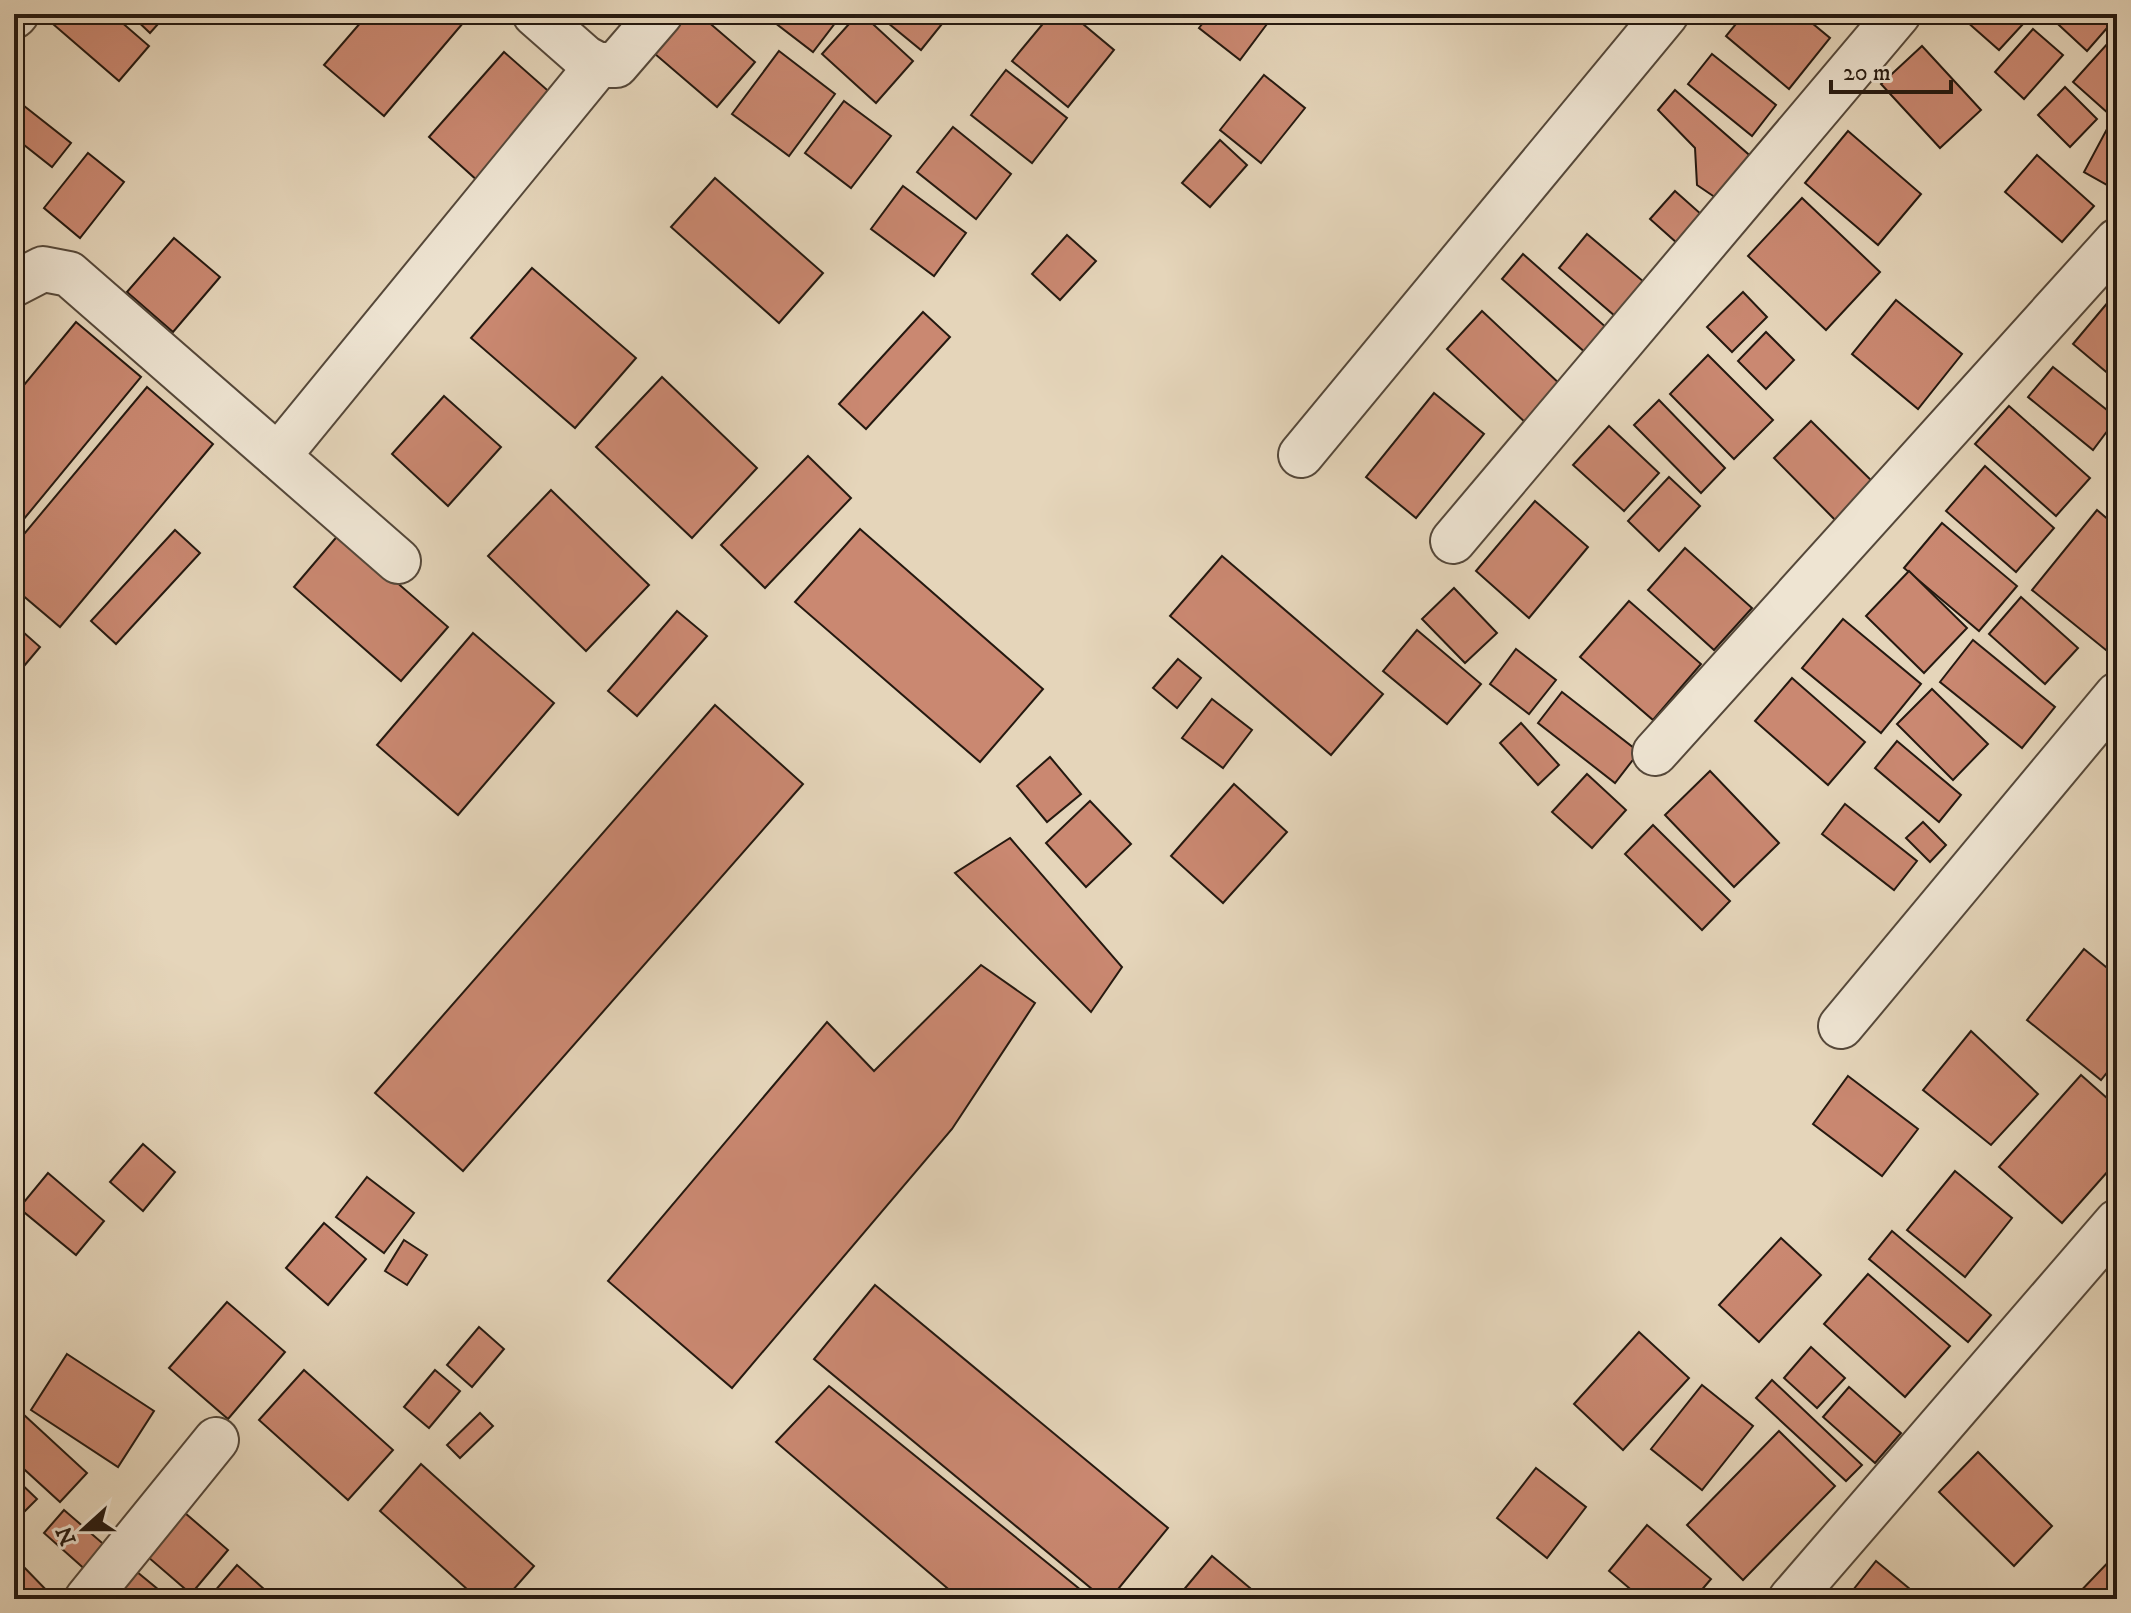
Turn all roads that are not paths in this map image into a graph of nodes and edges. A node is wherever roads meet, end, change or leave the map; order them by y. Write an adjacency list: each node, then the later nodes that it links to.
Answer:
1 (535, 14): 5 (street)
2 (660, 14): 5 (street)
3 (1666, 14): 8 (street)
4 (1898, 14): 10 (street)
5 (598, 65): 9 (street)
6 (2117, 241): 13 (street)
7 (14, 284): 9 (street)
8 (1301, 455)
9 (278, 456): 11 (street)
10 (1453, 541)
11 (398, 561)
12 (2117, 695): 14 (street)
13 (1655, 753)
14 (1841, 1026)
15 (2117, 1222): 18 (street)
16 (216, 1440): 17 (street)
17 (87, 1599)
18 (1791, 1599)

